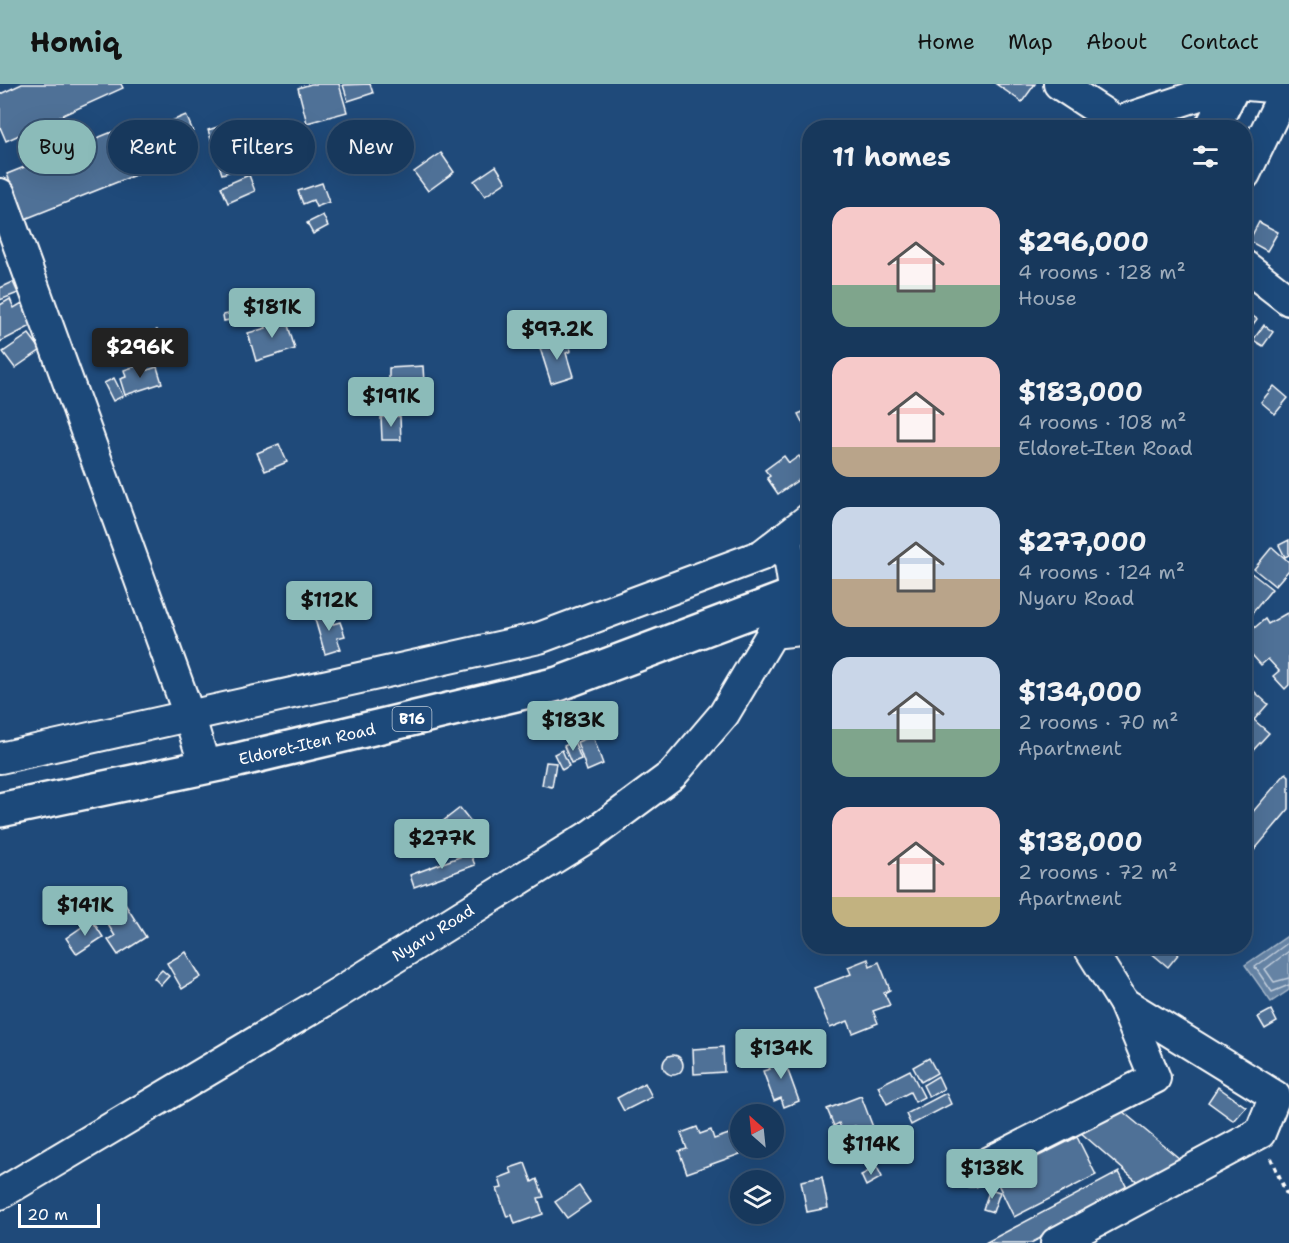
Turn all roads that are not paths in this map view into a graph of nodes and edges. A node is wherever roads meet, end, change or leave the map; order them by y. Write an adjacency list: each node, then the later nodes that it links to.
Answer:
1 (1059, 84): 5 (street)
2 (1234, 84): 3 (street); 4 (street); 7 (main road)
3 (1287, 89): 8 (street)
4 (1165, 105): 6 (street)
5 (1114, 120)
6 (1123, 120)
7 (1216, 120)
8 (1252, 160)
9 (0, 194): 17 (street)
10 (1252, 271): 11 (street)
11 (1289, 300)
12 (802, 524): 13 (street)
13 (786, 537): 14 (street); 17 (street)
14 (802, 589): 16 (street, Nyaru Road); 19 (main road, Eldoret-Iten Road / B16)
15 (802, 630): 16 (street)
16 (772, 633): 24 (street, Nyaru Road)
17 (189, 716): 18 (street); 19 (street)
18 (0, 758)
19 (205, 767): 20 (main road, Eldoret-Iten Road / B16)
20 (0, 810)
21 (1093, 954): 22 (street)
22 (1124, 1004): 23 (street); 25 (street)
23 (972, 1171)
24 (0, 1194)
25 (1056, 1243)

